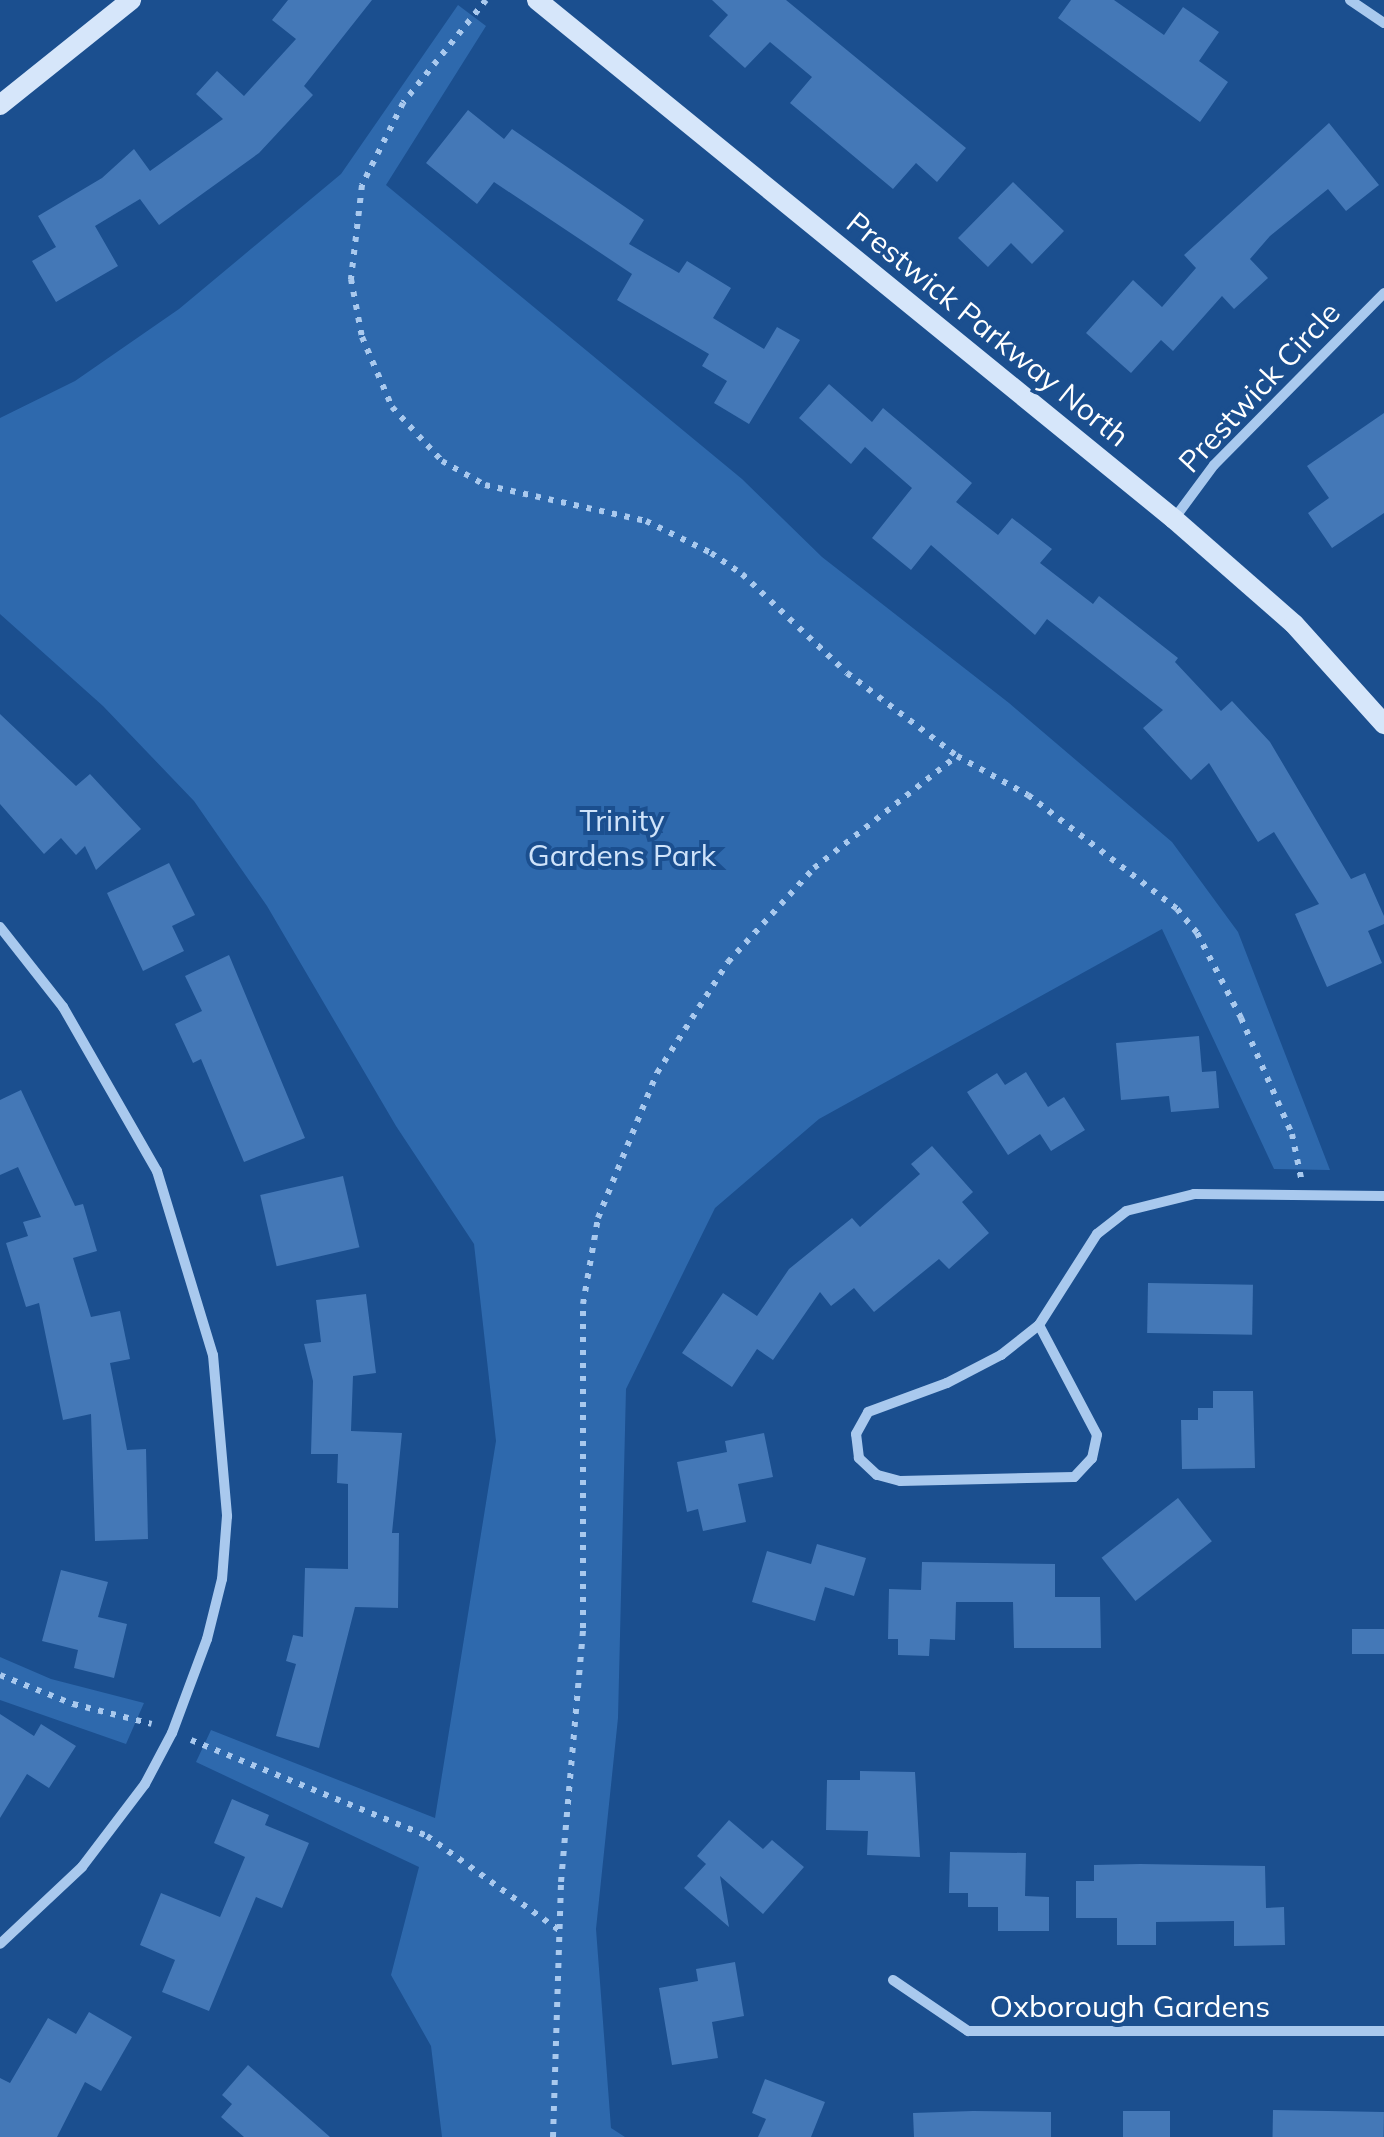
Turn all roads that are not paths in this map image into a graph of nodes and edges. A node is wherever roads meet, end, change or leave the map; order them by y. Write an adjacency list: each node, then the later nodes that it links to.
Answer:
1 (131, 0): 5 (street)
2 (537, 0): 7 (street, Prestwick Parkway North)
3 (1350, 0): 4 (street)
4 (1384, 23)
5 (0, 105)
6 (1384, 293): 7 (street, Prestwick Circle)
7 (1174, 518): 8 (street, Prestwick Parkway North)
8 (1384, 724)
9 (0, 928): 12 (street)
10 (1384, 1196): 11 (street)
11 (1039, 1325): 11 (street)
12 (0, 1944)
13 (893, 1980): 14 (street, Oxborough Gardens)
14 (1384, 2031)

